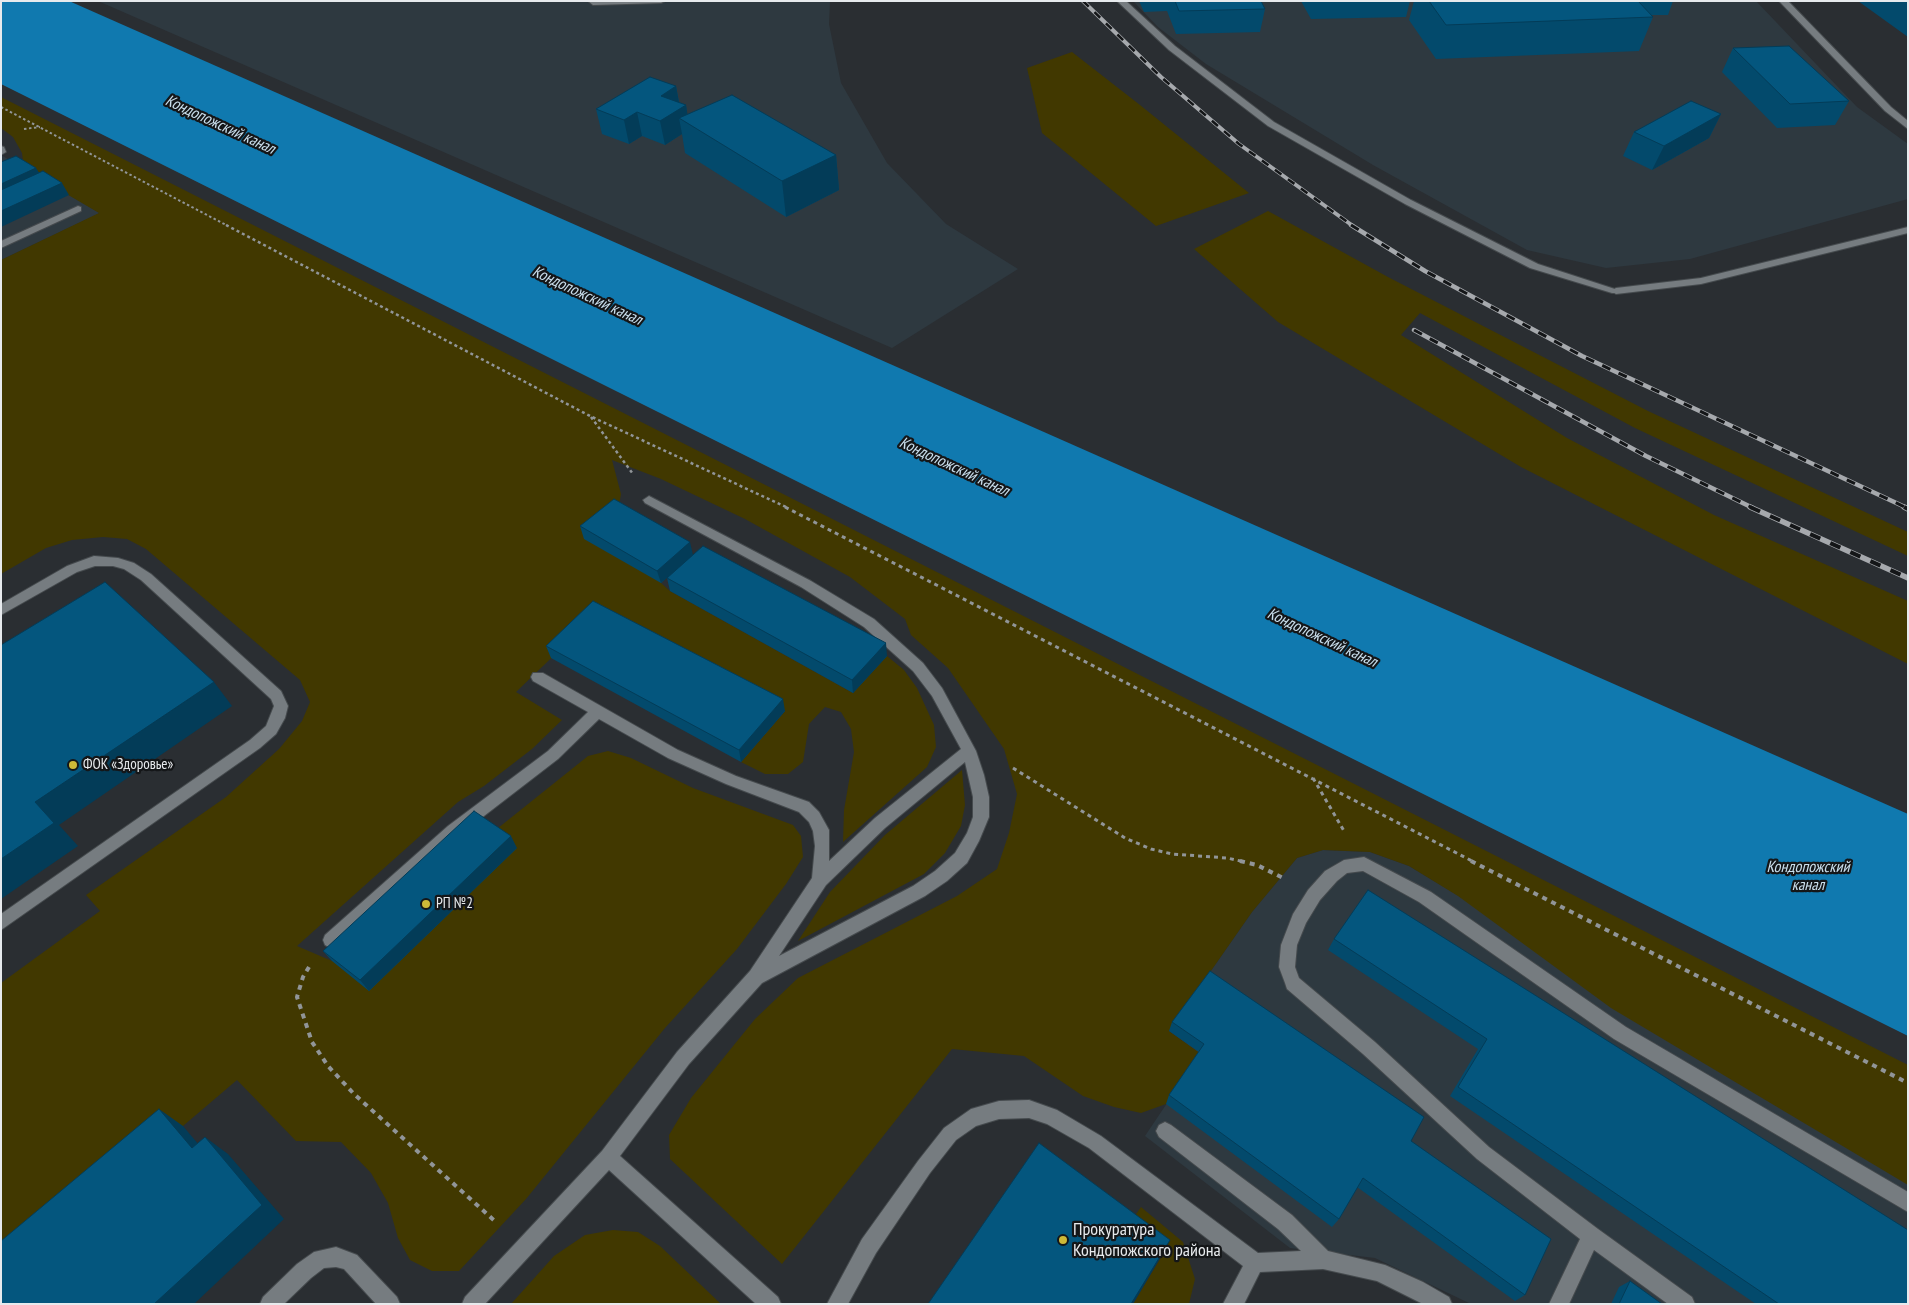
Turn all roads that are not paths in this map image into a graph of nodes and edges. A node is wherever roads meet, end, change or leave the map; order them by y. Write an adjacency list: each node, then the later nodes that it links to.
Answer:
1 (592, 1): 2 (street)
2 (661, 1)
3 (1121, 1): 7 (street)
4 (1783, 1): 5 (street)
5 (1908, 126)
6 (78, 209): 8 (street)
7 (1908, 230)
8 (1, 245)
9 (648, 500): 13 (street)
10 (1, 610): 15 (street)
11 (538, 677): 12 (street)
12 (598, 711): 14 (street); 16 (street)
13 (969, 750): 14 (street); 17 (street)
14 (820, 880): 17 (street)
15 (1, 923)
16 (331, 940)
17 (756, 977): 19 (street)
18 (1165, 1131): 22 (street)
19 (608, 1157): 26 (street); 27 (street)
20 (1908, 1203): 21 (street)
21 (1591, 1236): 31 (street); 32 (street)
22 (1323, 1259): 23 (street); 30 (street)
23 (1255, 1263): 28 (street); 29 (street)
24 (270, 1304): 25 (street)
25 (390, 1304)
26 (472, 1304)
27 (771, 1304)
28 (837, 1304)
29 (1234, 1304)
30 (1442, 1304)
31 (1559, 1304)
32 (1685, 1304)

